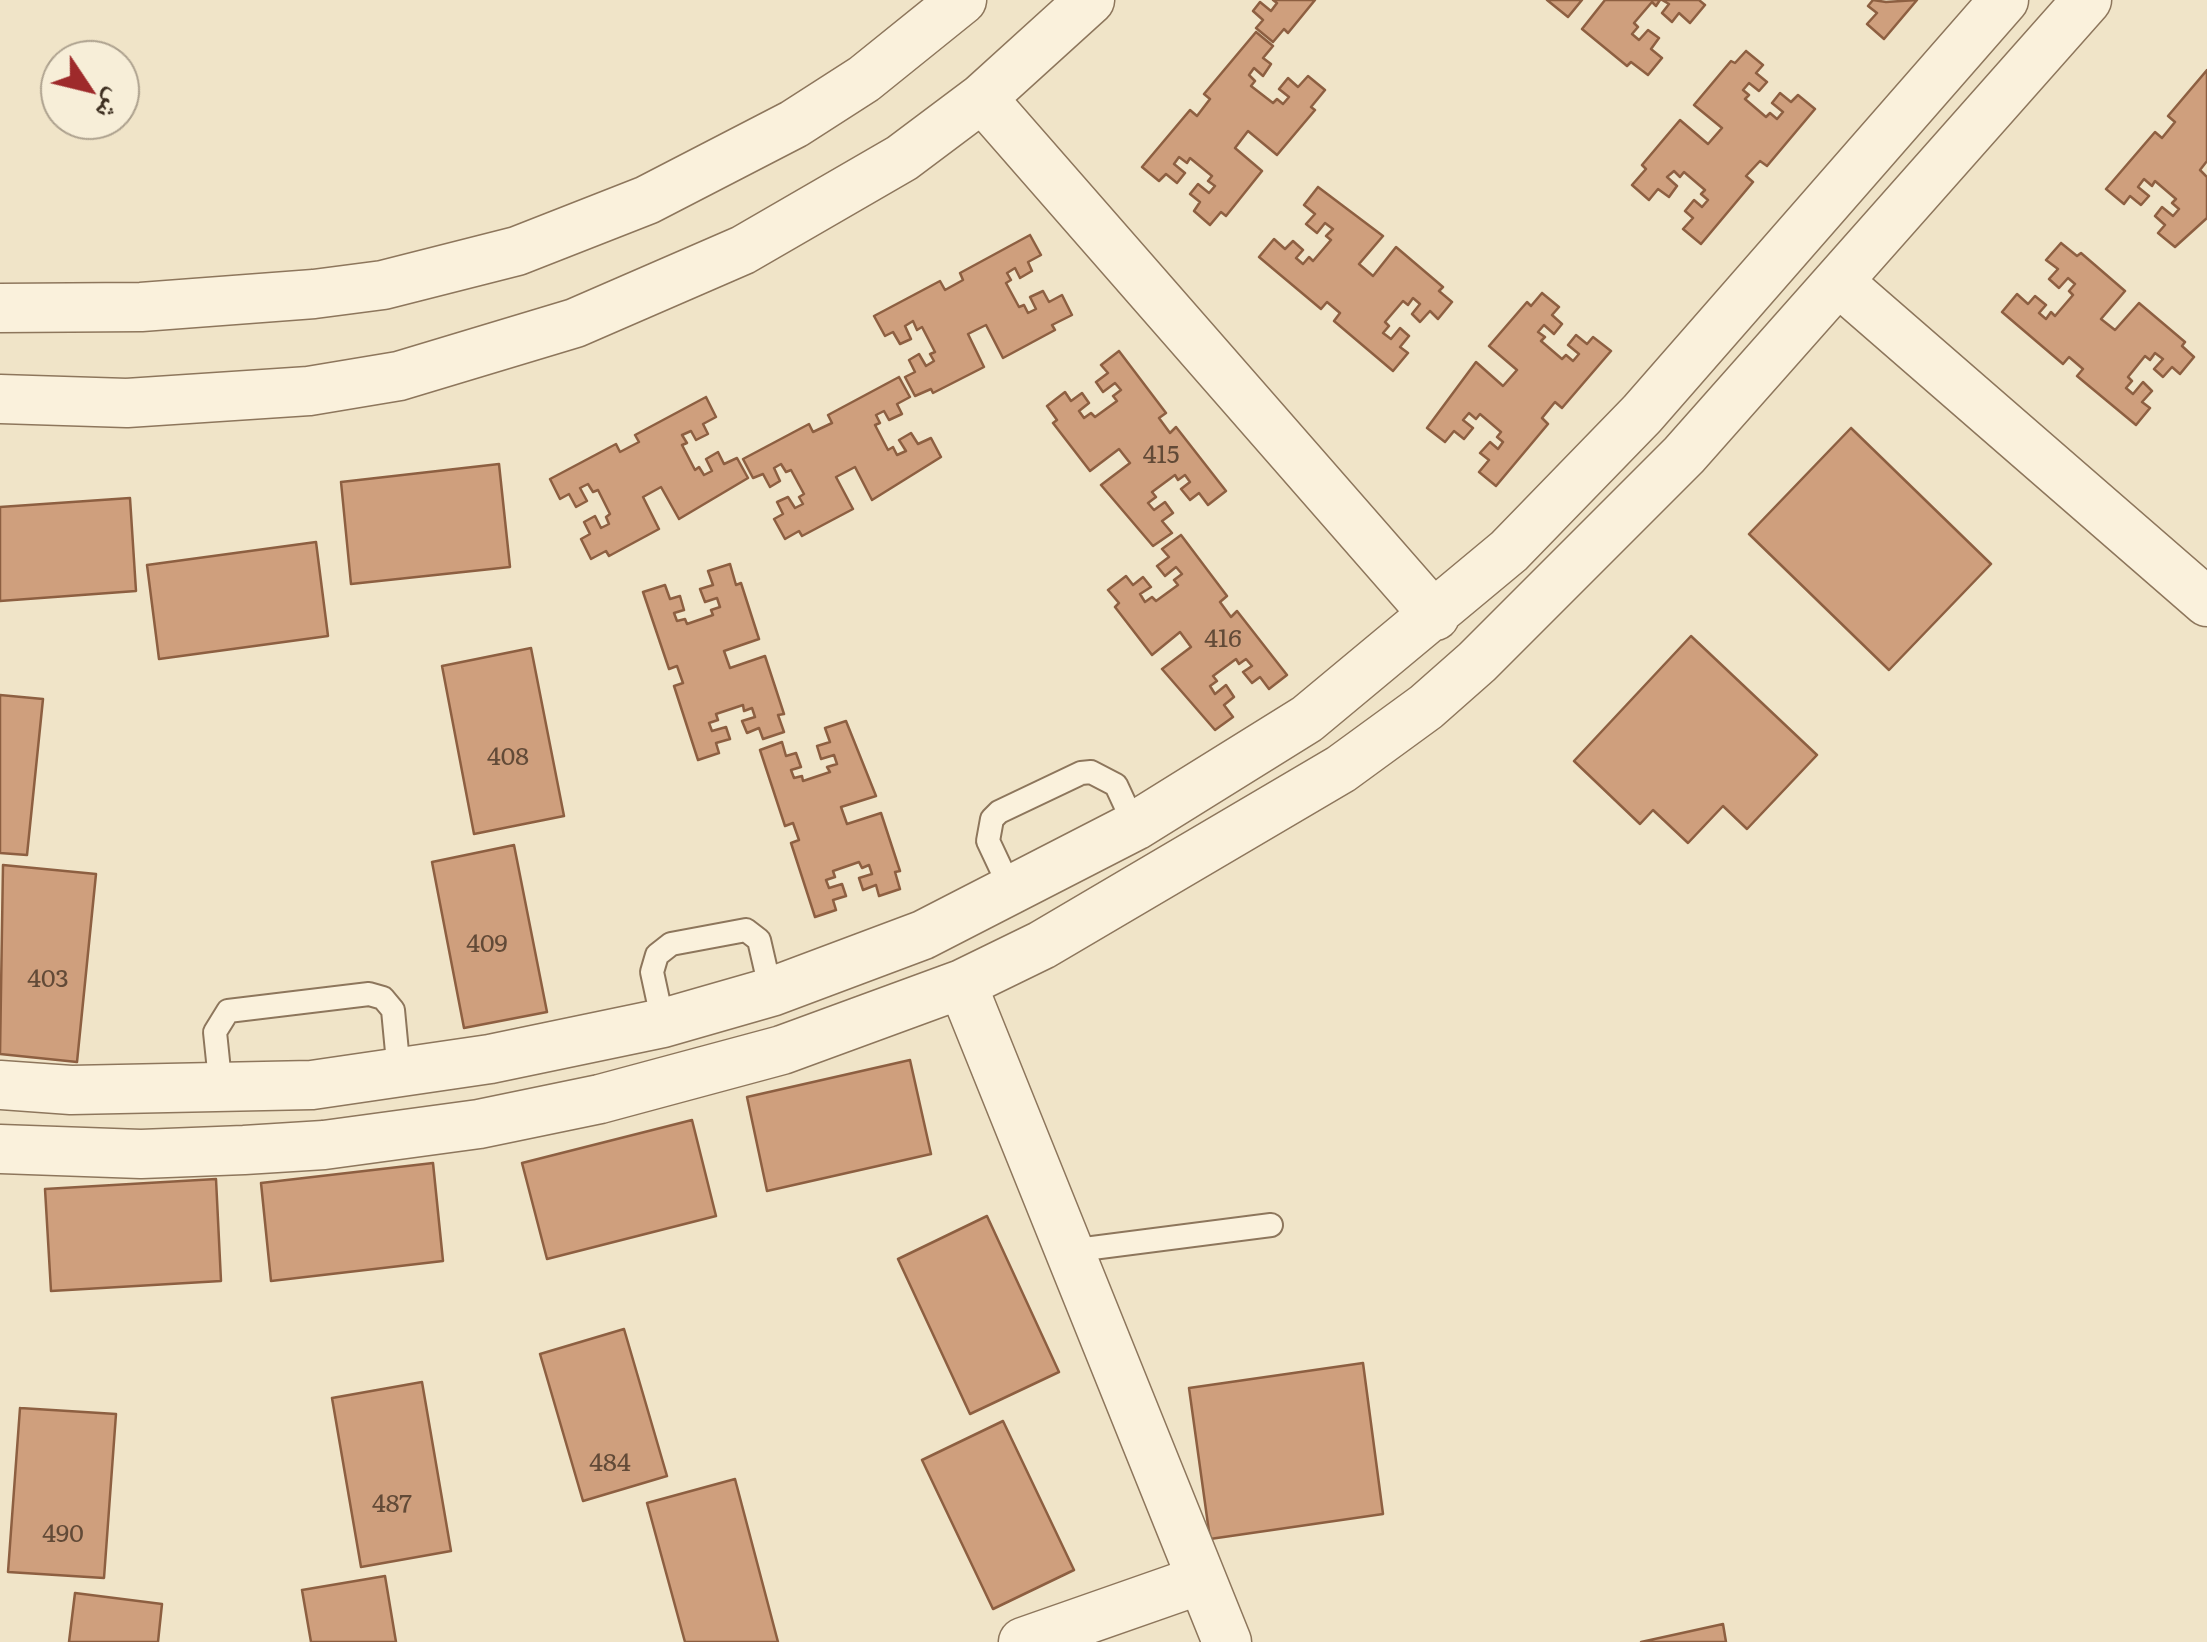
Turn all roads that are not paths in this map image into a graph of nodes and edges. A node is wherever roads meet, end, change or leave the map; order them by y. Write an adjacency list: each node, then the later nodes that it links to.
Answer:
1 (962, 0): 7 (street)
2 (1090, 0): 5 (street)
3 (2004, 0): 8 (street)
4 (2086, 0): 6 (street)
5 (982, 98): 10 (street); 12 (street)
6 (1840, 283): 9 (street); 11 (street)
7 (0, 308)
8 (1705, 343): 9 (street); 12 (street)
9 (1750, 382): 16 (street)
10 (0, 399)
11 (2207, 602)
12 (1435, 616): 13 (street)
13 (1135, 826): 14 (street); 15 (lane)
14 (1090, 850): 15 (street); 16 (street)
15 (1012, 892): 18 (street)
16 (1123, 900): 17 (street)
17 (962, 984): 23 (street); 25 (street)
18 (771, 992): 19 (street); 19 (lane)
19 (663, 1022): 20 (street)
20 (399, 1074): 22 (street); 22 (lane)
21 (0, 1085): 22 (street)
22 (220, 1090)
23 (0, 1149)
24 (1271, 1225): 25 (lane)
25 (1068, 1250): 26 (street)
26 (1200, 1580): 27 (street); 28 (street)
27 (1023, 1642)
28 (1227, 1642)

